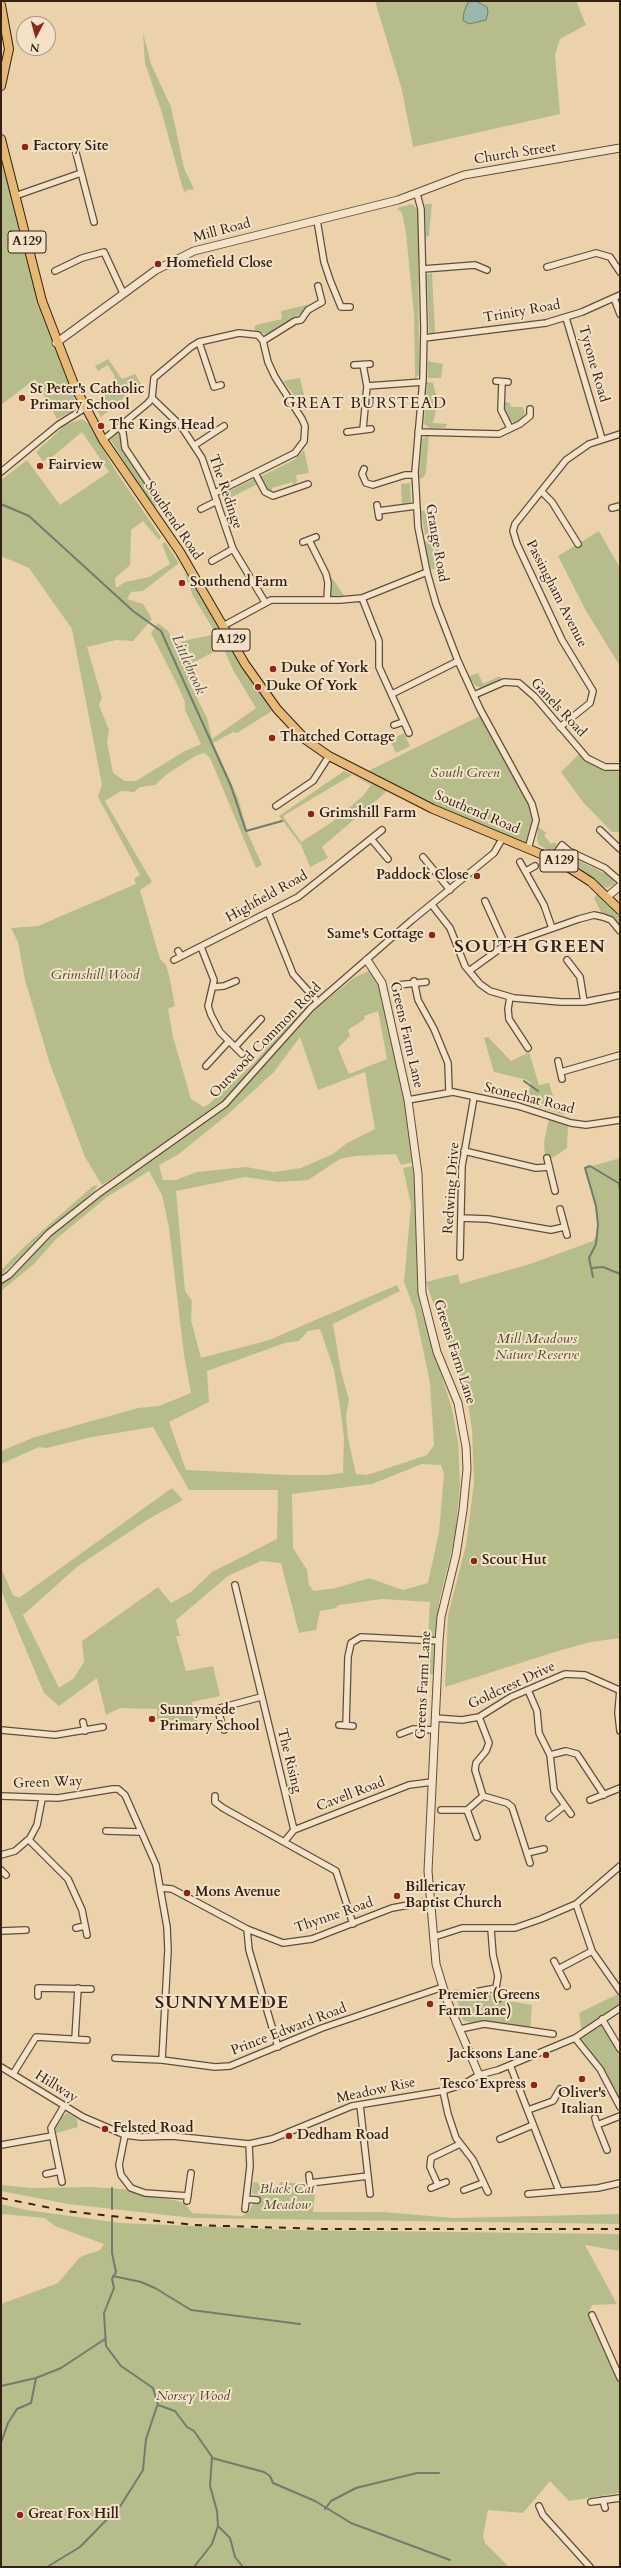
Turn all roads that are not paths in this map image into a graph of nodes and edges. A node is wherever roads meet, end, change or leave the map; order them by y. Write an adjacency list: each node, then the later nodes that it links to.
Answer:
1 (1, 5): 2 (main road)
2 (1, 86)
3 (1, 139): 8 (main road, Southend Road / A129)
4 (620, 148): 7 (street, Church Street)
5 (75, 149): 6 (street)
6 (81, 173): 8 (street); 10 (street)
7 (417, 194): 9 (street, Mill Road); 12 (street, Grange Road)
8 (15, 196): 25 (main road, Southend Road / A129)
9 (318, 220): 17 (street, Mill Road); 19 (street)
10 (94, 222)
11 (547, 267): 15 (street)
12 (423, 269): 13 (street); 22 (street, Grange Road)
13 (487, 270)
14 (55, 271): 17 (street)
15 (620, 272)
16 (318, 286): 23 (street)
17 (123, 293): 25 (street, Mill Road)
18 (617, 296): 20 (street); 21 (street, Trinity Road)
19 (350, 307)
20 (620, 314)
21 (566, 318): 22 (street, Trinity Road); 44 (street, Tyrone Road)
22 (424, 338): 29 (street, Grange Road)
23 (263, 341): 24 (street); 49 (street)
24 (199, 342): 31 (street); 33 (street)
25 (56, 343): 34 (main road, Southend Road / A129)
26 (370, 364): 28 (street)
27 (354, 365): 28 (street)
28 (363, 365): 32 (street)
29 (423, 382): 32 (street); 42 (street, Grange Road)
30 (502, 382): 39 (street)
31 (220, 385)
32 (367, 386): 40 (street)
33 (152, 398): 37 (street); 46 (street, The Redinge)
34 (85, 408): 45 (main road, Southend Road / A129); 48 (street)
35 (530, 409): 39 (street)
36 (224, 426): 46 (street)
37 (119, 427): 45 (street); 54 (street)
38 (371, 428): 40 (street)
39 (510, 428): 42 (street)
40 (363, 429): 41 (street)
41 (347, 432)
42 (418, 432): 50 (street, Grange Road)
43 (620, 434): 44 (street, Passingham Avenue)
44 (602, 439): 52 (street, Passingham Avenue)
45 (103, 440): 71 (main road, Southend Road / A129)
46 (195, 445): 53 (street, The Redinge)
47 (364, 469): 50 (street)
48 (1, 472)
49 (255, 473): 51 (street); 53 (street)
50 (415, 476): 57 (street, Grange Road)
51 (308, 484)
52 (540, 491): 64 (street); 77 (street, Passingham Avenue)
53 (215, 493): 55 (street, The Redinge)
54 (161, 502)
55 (217, 502): 60 (street); 65 (street, The Redinge)
56 (377, 504): 57 (street)
57 (416, 506): 67 (street, Grange Road)
58 (620, 506): 59 (street)
59 (612, 508)
60 (201, 509)
61 (316, 537): 62 (street)
62 (309, 540): 63 (street); 69 (street)
63 (303, 542)
64 (578, 544)
65 (233, 549): 66 (street); 70 (street, The Redinge)
66 (212, 561)
67 (427, 572): 68 (street); 72 (street, Grange Road)
68 (362, 598): 69 (street); 73 (street)
69 (327, 600): 70 (street)
70 (265, 602): 71 (street)
71 (222, 626): 79 (main road, Southend Road / A129)
72 (458, 661): 73 (street); 74 (street, Grange Road)
73 (392, 694): 75 (street)
74 (474, 695): 77 (street, Ganels Road); 86 (street, Grange Road)
75 (403, 722): 76 (street); 78 (street)
76 (394, 725)
77 (560, 727): 80 (street, Ganels Road)
78 (409, 733)
79 (329, 756): 81 (street); 84 (main road, Southend Road / A129)
80 (620, 767)
81 (276, 806)
82 (382, 830): 85 (street, Highfield Road)
83 (600, 830): 87 (street)
84 (502, 839): 86 (main road, Southend Road / A129); 96 (street, Outwood Common Road)
85 (372, 840): 89 (street); 101 (street, Highfield Road)
86 (528, 849): 90 (main road, Southend Road / A129)
87 (620, 849)
88 (423, 857): 96 (street)
89 (388, 859)
90 (552, 859): 94 (street); 97 (main road, Southend Road / A129)
91 (520, 862): 93 (street)
92 (535, 866): 93 (street)
93 (526, 871): 102 (street)
94 (620, 881)
95 (620, 886): 97 (street)
96 (450, 890): 99 (street, Outwood Common Road)
97 (608, 896): 100 (main road, Southend Road / A129)
98 (485, 901): 104 (street)
99 (432, 905): 107 (street, Outwood Common Road); 109 (street)
100 (620, 910)
101 (268, 912): 105 (street, Highfield Road); 117 (street)
102 (552, 928): 103 (street); 104 (street)
103 (620, 932)
104 (505, 945): 109 (street)
105 (202, 947): 106 (street, Highfield Road); 114 (street)
106 (174, 960)
107 (367, 960): 117 (street, Outwood Common Road); 131 (street, Greens Farm Lane)
108 (567, 960): 118 (street)
109 (469, 972): 116 (street)
110 (236, 981): 114 (street)
111 (414, 981): 112 (street); 113 (street); 129 (street)
112 (426, 982)
113 (398, 985)
114 (213, 987): 120 (street)
115 (620, 995): 118 (street)
116 (510, 997): 118 (street); 122 (street)
117 (318, 1002): 142 (street, Outwood Common Road)
118 (584, 1002)
119 (261, 1019): 121 (street)
120 (229, 1041): 121 (street); 126 (street)
121 (235, 1047): 123 (street)
122 (528, 1048)
123 (242, 1054)
124 (620, 1055): 127 (street)
125 (558, 1061): 127 (street)
126 (206, 1066)
127 (561, 1072): 128 (street)
128 (562, 1079)
129 (449, 1092): 130 (street, Stonechat Road); 131 (street, Stonechat Road)
130 (474, 1097): 132 (street, Stonechat Road); 133 (street, Redwing Drive)
131 (408, 1100): 144 (street, Greens Farm Lane)
132 (620, 1120)
133 (464, 1151): 135 (street); 138 (street, Redwing Drive)
134 (547, 1158): 135 (street)
135 (548, 1167): 136 (street)
136 (555, 1191)
137 (560, 1209): 139 (street)
138 (461, 1218): 139 (street); 141 (street, Redwing Drive)
139 (564, 1227): 140 (street)
140 (567, 1235)
141 (460, 1257)
142 (1, 1280)
143 (235, 1585): 147 (street, The Rising)
144 (439, 1641): 149 (street, Greens Farm Lane); 152 (street)
145 (620, 1689): 146 (street, Goldcrest Drive); 159 (street)
146 (528, 1690): 148 (street, Goldcrest Drive); 161 (street)
147 (262, 1697): 156 (street); 176 (street, The Rising)
148 (479, 1717): 149 (street, Goldcrest Drive); 167 (street)
149 (436, 1718): 157 (street, Greens Farm Lane)
150 (83, 1722): 158 (street)
151 (339, 1725): 152 (street)
152 (346, 1726): 153 (street)
153 (353, 1726)
154 (103, 1727): 158 (street)
155 (1, 1730): 158 (street)
156 (224, 1730)
157 (435, 1730): 160 (street); 162 (street, Greens Farm Lane)
158 (85, 1731)
159 (620, 1732)
160 (400, 1734)
161 (550, 1755): 164 (street); 170 (street)
162 (432, 1782): 176 (street, Cavell Road); 189 (street, Greens Farm Lane)
163 (620, 1788): 164 (street)
164 (604, 1795): 169 (street)
165 (1, 1796): 168 (street, Green Way)
166 (215, 1796): 180 (street)
167 (483, 1796): 172 (street); 182 (street)
168 (42, 1799): 177 (street, Green Way); 179 (street)
169 (590, 1800)
170 (564, 1806): 173 (street); 174 (street)
171 (441, 1810): 172 (street)
172 (467, 1810): 178 (street)
173 (571, 1814)
174 (549, 1818)
175 (106, 1830): 177 (street)
176 (294, 1830): 180 (street, Cavell Road)
177 (140, 1832): 188 (street)
178 (477, 1837)
179 (29, 1840): 183 (street); 192 (street)
180 (284, 1842): 191 (street)
181 (544, 1849): 182 (street)
182 (527, 1853): 184 (street)
183 (1, 1855)
184 (530, 1863)
185 (620, 1866): 190 (street)
186 (1, 1870): 187 (street)
187 (6, 1875)
188 (160, 1888): 194 (street, Thynne Road); 222 (street)
189 (431, 1901): 191 (street, Thynne Road); 199 (street, Greens Farm Lane)
190 (576, 1904): 196 (street); 200 (street)
191 (353, 1924): 194 (street, Thynne Road)
192 (85, 1926): 193 (street); 198 (street)
193 (76, 1928)
194 (247, 1929): 219 (street)
195 (26, 1930): 197 (street)
196 (491, 1930): 199 (street); 206 (street)
197 (1, 1931)
198 (87, 1935)
199 (434, 1938): 204 (street, Greens Farm Lane)
200 (592, 1951): 202 (street); 208 (street)
201 (554, 1961): 202 (street)
202 (558, 1969): 203 (street)
203 (567, 1986)
204 (443, 1987): 214 (street, Greens Farm Lane); 219 (street, Prince Edward Road)
205 (78, 1988): 207 (street); 210 (street); 217 (street)
206 (496, 1988): 209 (street); 211 (street)
207 (90, 1989)
208 (620, 1991)
209 (475, 1992)
210 (38, 1996)
211 (498, 1999)
212 (620, 2008): 213 (street, Meadow Rise)
213 (602, 2019): 216 (street, Meadow Rise); 220 (street)
214 (460, 2029): 215 (street); 226 (street, Greens Farm Lane)
215 (553, 2034)
216 (575, 2038): 223 (street, Meadow Rise); 231 (street)
217 (74, 2039): 218 (street); 225 (street)
218 (87, 2040)
219 (278, 2047): 222 (street, Prince Edward Road)
220 (620, 2049)
221 (115, 2058): 222 (street, Prince Edward Road)
222 (162, 2060)
223 (510, 2066): 226 (street, Meadow Rise); 232 (street)
224 (1, 2067): 225 (street, Hillway)
225 (13, 2074): 230 (street, Hillway)
226 (479, 2075): 228 (street, Meadow Rise)
227 (560, 2089): 232 (street)
228 (444, 2091): 229 (street, Meadow Rise); 242 (street)
229 (360, 2105): 241 (street, Meadow Rise); 249 (street)
230 (64, 2106): 236 (street, Hillway); 239 (street)
231 (620, 2107)
232 (528, 2110): 237 (street)
233 (620, 2116): 235 (street)
234 (595, 2118): 235 (street)
235 (598, 2124): 244 (street)
236 (100, 2125): 238 (street, Meadow Rise)
237 (533, 2126): 240 (street); 259 (street)
238 (125, 2135): 241 (street, Meadow Rise); 246 (street)
239 (52, 2136): 243 (street); 245 (street)
240 (500, 2139)
241 (249, 2144): 263 (street)
242 (460, 2144): 253 (street); 255 (street)
243 (1, 2145)
244 (607, 2150)
245 (60, 2171): 247 (street); 250 (street)
246 (191, 2173)
247 (46, 2174)
248 (309, 2175): 252 (street)
249 (368, 2176): 252 (street); 261 (street)
250 (62, 2182)
251 (446, 2182): 255 (street)
252 (310, 2183): 258 (street)
253 (483, 2183): 257 (street); 260 (street)
254 (620, 2183): 259 (street)
255 (438, 2185): 256 (street)
256 (431, 2188)
257 (464, 2190)
258 (311, 2191)
259 (559, 2191): 262 (street)
260 (488, 2192)
261 (370, 2194)
262 (528, 2194)
263 (246, 2199): 264 (street); 265 (street)
264 (257, 2200)
265 (245, 2209)
266 (592, 2315): 267 (street)
267 (620, 2378)
268 (620, 2498): 269 (street)
269 (603, 2500): 270 (street); 272 (street)
270 (591, 2502)
271 (539, 2506): 273 (street)
272 (605, 2508)
273 (590, 2567)

